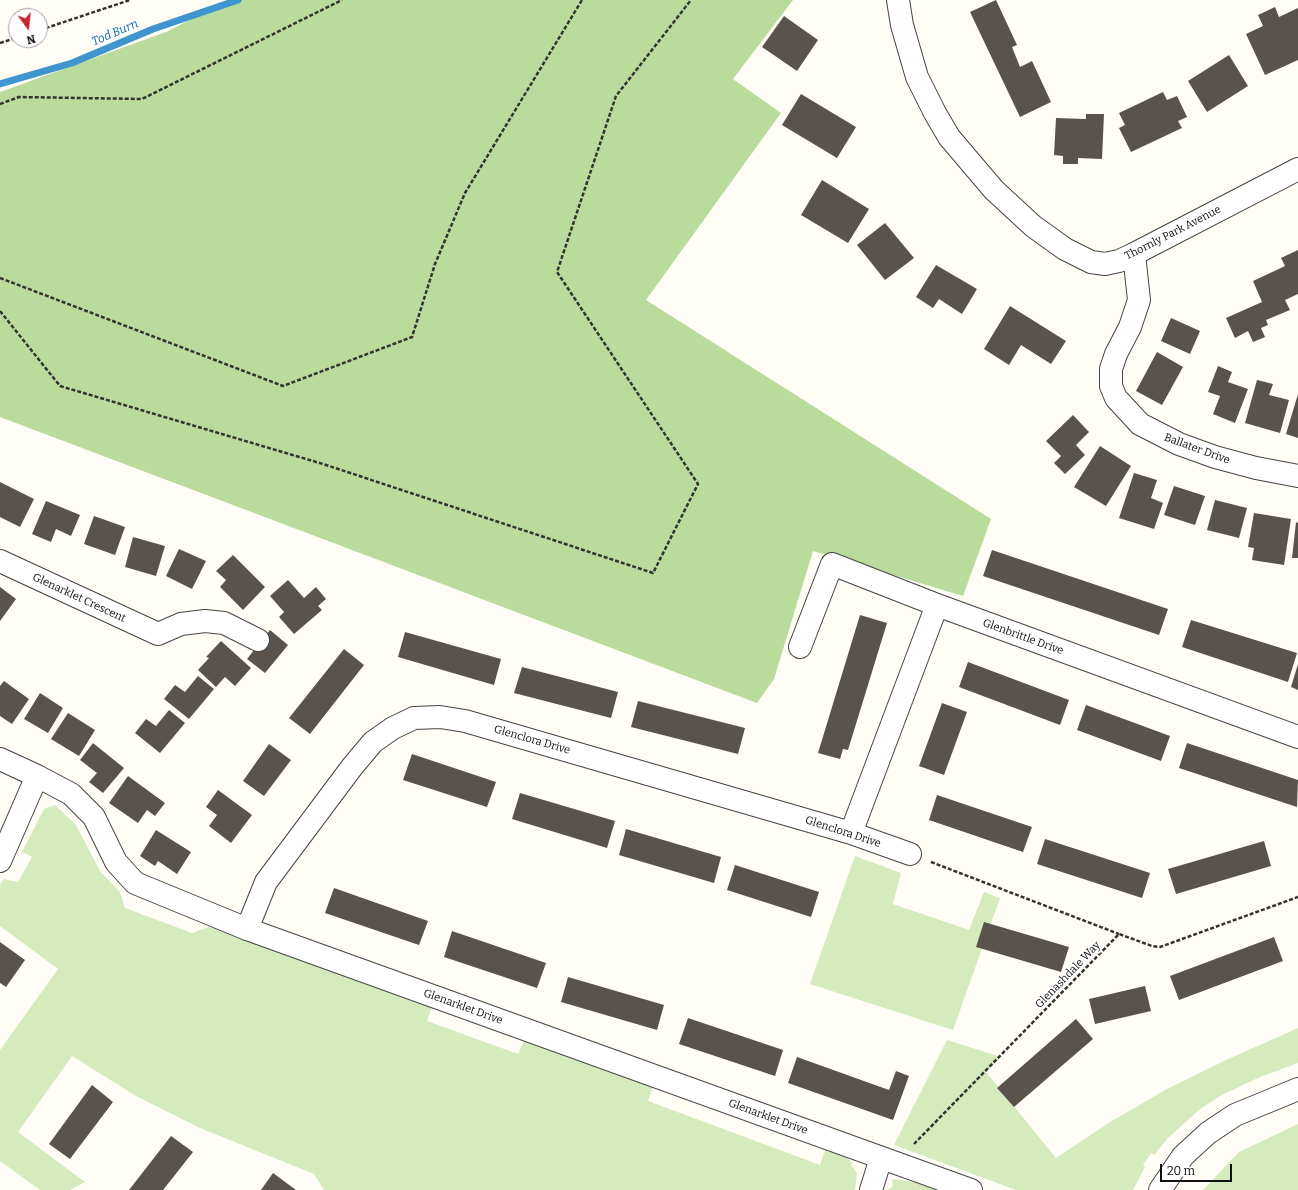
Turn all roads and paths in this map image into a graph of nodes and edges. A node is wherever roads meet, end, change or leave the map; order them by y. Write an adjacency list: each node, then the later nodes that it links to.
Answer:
1 (130, 0): 6 (path)
2 (342, 0): 7 (path)
3 (582, 0): 10 (path)
4 (691, 0): 11 (path)
5 (898, 0): 9 (street, Thornly Park Avenue)
6 (48, 27)
7 (0, 104)
8 (1298, 169): 9 (street, Thornly Park Avenue)
9 (1134, 254): 12 (street, Ballater Drive)
10 (0, 278)
11 (0, 311)
12 (1298, 476)
13 (0, 561): 15 (street, Glenarklet Crescent)
14 (937, 605): 16 (street, Glenbrittle Drive); 17 (street, Glenbrittle Drive); 20 (street)
15 (258, 640)
16 (800, 647)
17 (1298, 737)
18 (0, 759): 19 (street, Glenarklet Drive)
19 (37, 776): 22 (street); 24 (street, Glenarklet Drive)
20 (850, 833): 21 (street, Glenclora Drive); 24 (street, Glenclora Drive)
21 (910, 854): 25 (path)
22 (0, 861)
23 (1298, 897): 25 (path)
24 (247, 928): 27 (street, Glenarklet Drive)
25 (1119, 934): 27 (path, Glenashdale Way)
26 (1298, 1089): 30 (street)
27 (888, 1160): 28 (street); 29 (street, Glenarklet Drive)
28 (871, 1190)
29 (971, 1190)
30 (1160, 1190)

